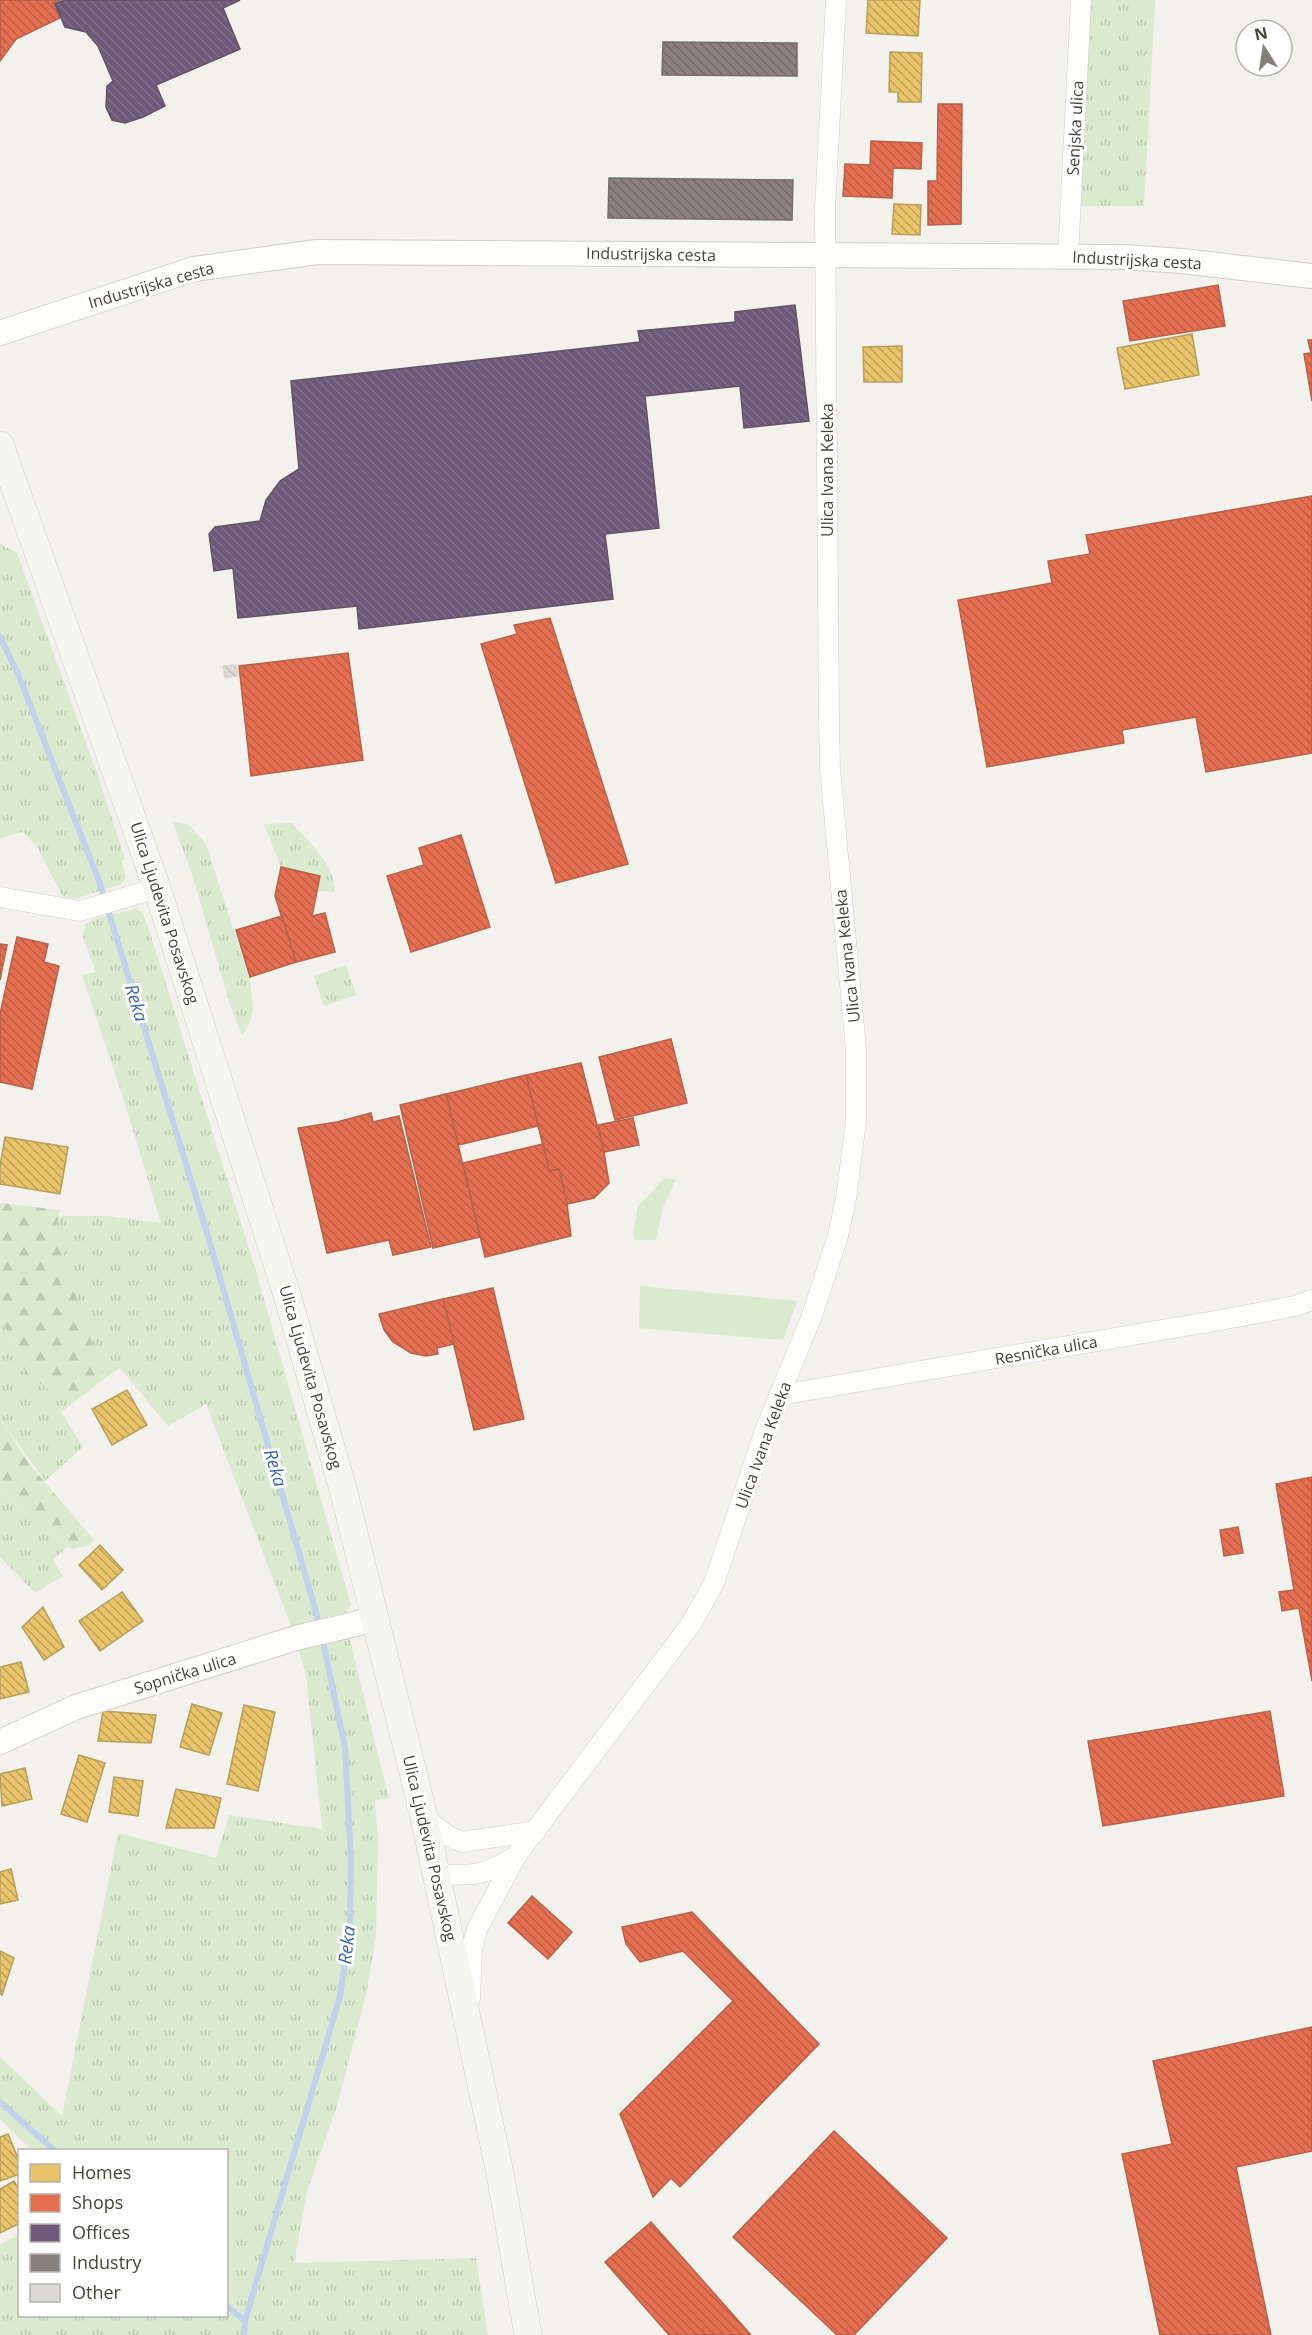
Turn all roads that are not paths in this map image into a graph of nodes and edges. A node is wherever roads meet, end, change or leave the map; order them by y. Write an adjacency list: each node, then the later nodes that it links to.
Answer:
1 (836, 0): 3 (street, Ulica Ivana Keleka)
2 (1081, 0): 4 (street, Senjska ulica)
3 (827, 256): 4 (street, Industrijska cesta); 6 (street, Industrijska cesta); 11 (street, Ulica Ivana Keleka)
4 (1068, 257): 5 (street, Industrijska cesta)
5 (1312, 276)
6 (0, 333)
7 (0, 445): 8 (main road, Ulica Ljudevita Posavskog)
8 (145, 891): 9 (street); 12 (main road, Ulica Ljudevita Posavskog)
9 (0, 897)
10 (1312, 1300): 11 (street, Resnička ulica)
11 (780, 1395): 15 (street, Ulica Ivana Keleka)
12 (376, 1619): 13 (street, Sopnička ulica); 14 (main road, Ulica Ljudevita Posavskog)
13 (0, 1742)
14 (424, 1817): 15 (street); 17 (main road, Ulica Ljudevita Posavskog)
15 (536, 1831): 16 (street, Ulica Ivana Keleka)
16 (516, 1856): 17 (street, Ulica Ivana Keleka); 18 (street, Ulica Ivana Keleka)
17 (436, 1874): 18 (main road, Ulica Ljudevita Posavskog)
18 (468, 2025): 19 (main road, Ulica Ljudevita Posavskog)
19 (528, 2335)

